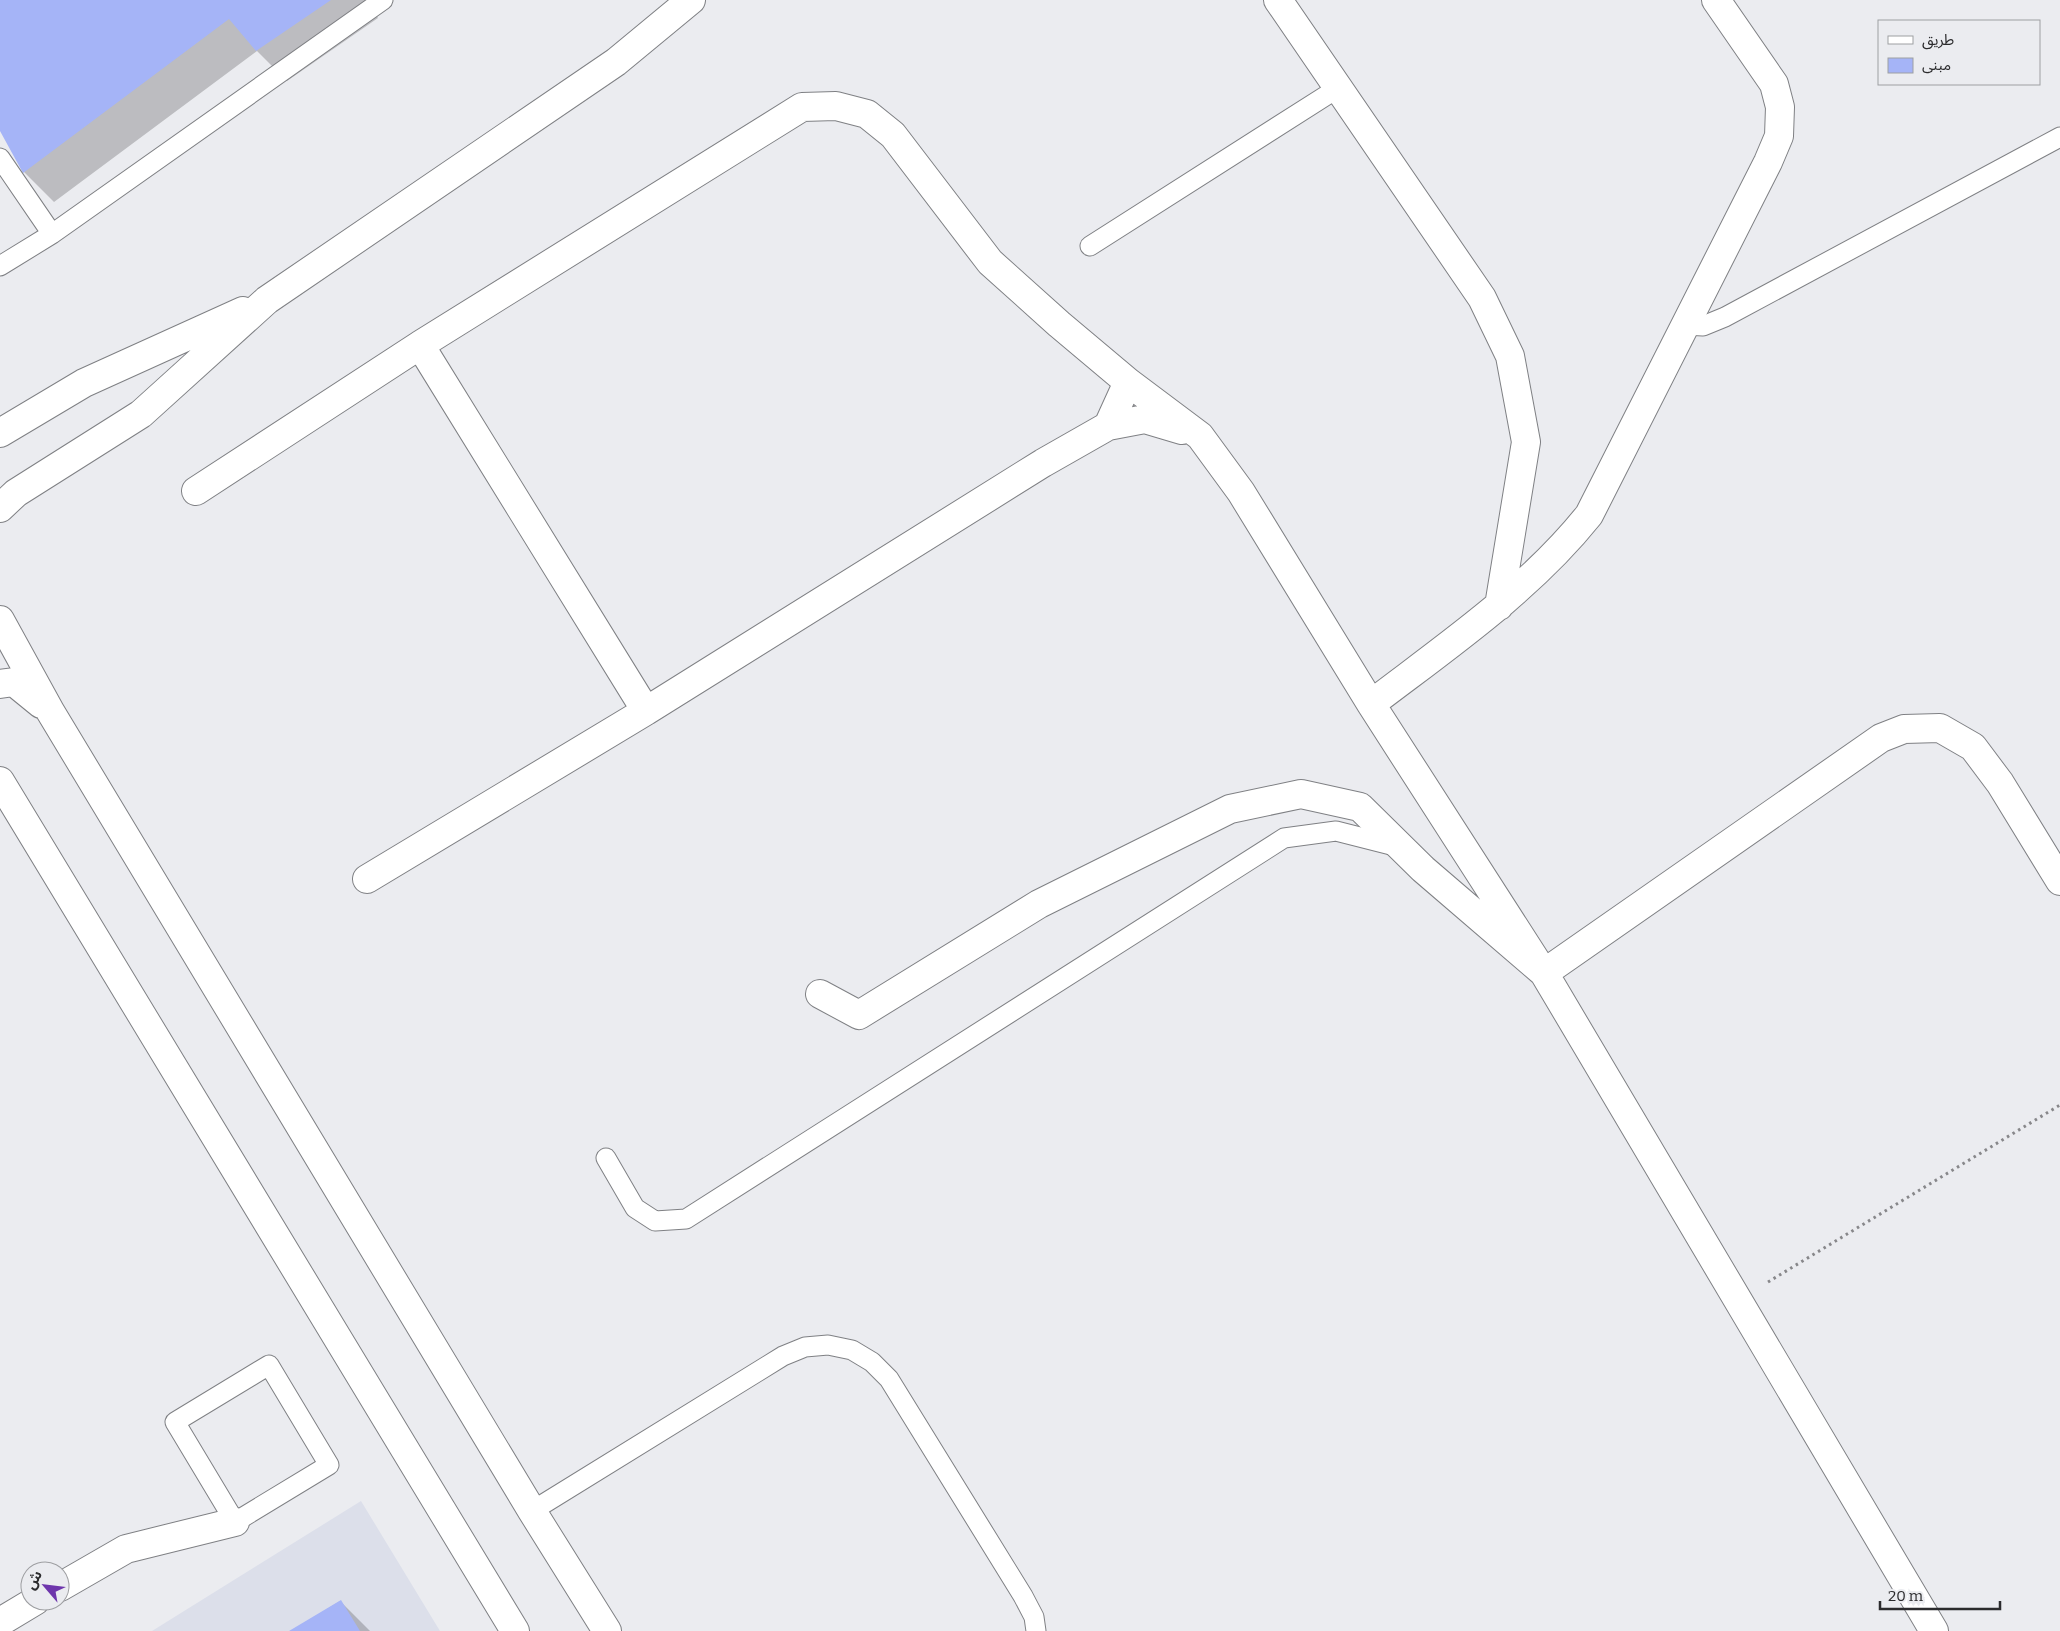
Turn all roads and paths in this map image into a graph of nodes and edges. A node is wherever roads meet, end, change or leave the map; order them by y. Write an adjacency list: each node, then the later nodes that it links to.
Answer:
1 (383, 0): 8 (lane)
2 (690, 0): 11 (street)
3 (1278, 0): 5 (street)
4 (1716, 0): 12 (street)
5 (1338, 88): 9 (lane); 20 (street)
6 (2060, 137): 12 (lane)
7 (0, 158): 8 (lane)
8 (52, 234): 10 (lane)
9 (1090, 246)
10 (0, 266)
11 (267, 300): 16 (street); 19 (street)
12 (1685, 325): 20 (street)
13 (420, 345): 14 (street); 18 (street); 25 (street)
14 (1128, 382): 15 (street); 17 (street)
15 (1108, 426): 17 (street); 25 (street)
16 (0, 433)
17 (1200, 436): 23 (street)
18 (196, 491)
19 (0, 508)
20 (1499, 606): 23 (street)
21 (0, 620): 24 (street)
22 (0, 684): 24 (street)
23 (1371, 704): 30 (street)
24 (50, 711): 35 (street)
25 (646, 711): 28 (street)
26 (0, 781): 40 (street)
27 (1403, 848): 30 (street); 31 (street); 33 (lane)
28 (367, 879)
29 (2060, 881): 30 (street)
30 (1544, 973): 34 (street)
31 (820, 994)
32 (2060, 1105): 34 (path)
33 (606, 1158)
34 (1738, 1300): 43 (street)
35 (532, 1511): 41 (street); 42 (lane)
36 (234, 1522): 36 (lane); 37 (street)
37 (70, 1581)
38 (20, 1610): 39 (street)
39 (0, 1622)
40 (515, 1631)
41 (607, 1631)
42 (1036, 1631)
43 (1934, 1631)

